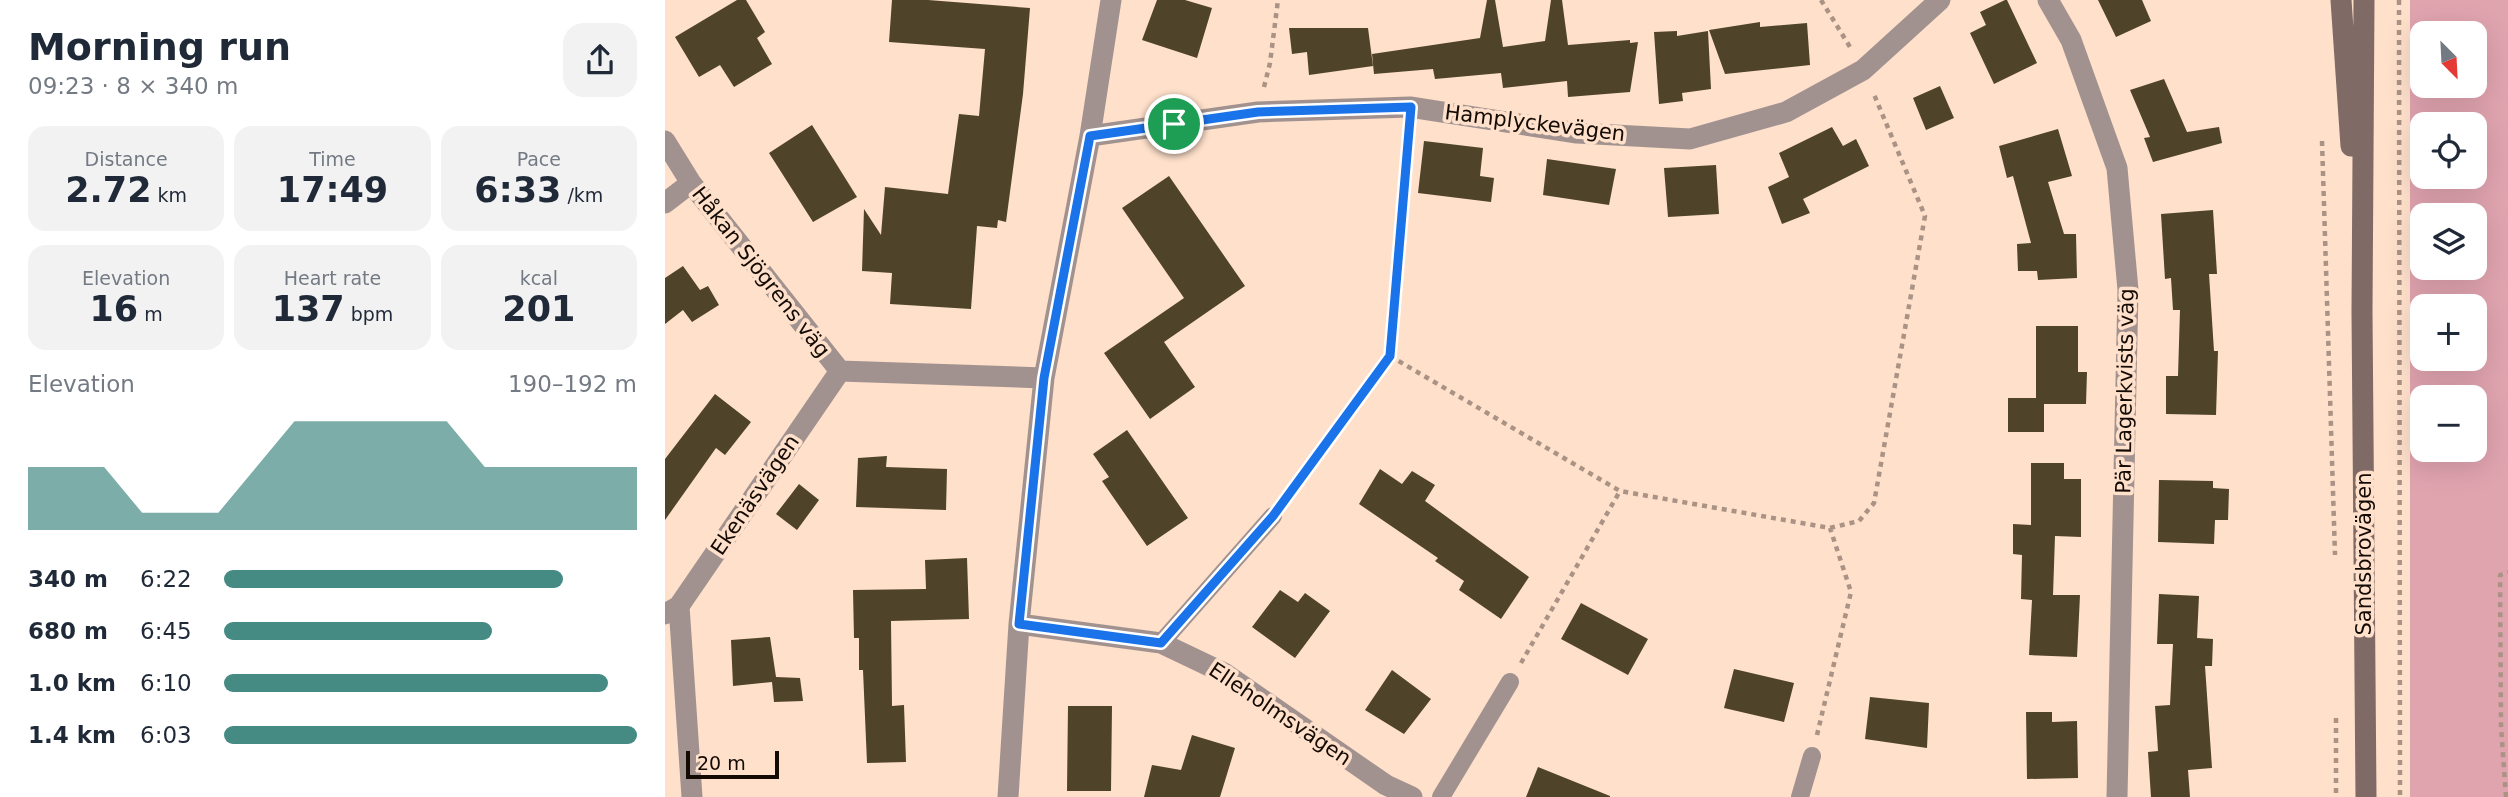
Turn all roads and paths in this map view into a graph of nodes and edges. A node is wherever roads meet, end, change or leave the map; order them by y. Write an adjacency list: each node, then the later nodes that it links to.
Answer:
1 (1111, 0): 12 (street)
2 (1278, 0): 11 (path)
3 (1821, 0): 9 (path)
4 (1940, 0): 9 (street, Hamplyckevägen)
5 (2048, 0): 37 (street, Pär Lagerkvists väg)
6 (2341, 0): 17 (main road, Sandsbrovägen)
7 (2364, 0): 17 (main road, Sandsbrovägen)
8 (2399, 0): 40 (path)
9 (1863, 70): 10 (street, Hamplyckevägen); 23 (path)
10 (1411, 107): 11 (street, Hamplyckevägen); 18 (path)
11 (1258, 112): 12 (street, Hamplyckevägen)
12 (1090, 136): 20 (street)
13 (2322, 136): 24 (path)
14 (665, 141): 15 (street, Håkan Sjögrens väg)
15 (691, 183): 16 (street); 19 (street, Håkan Sjögrens väg)
16 (665, 202)
17 (2362, 312): 39 (main road, Sandsbrovägen)
18 (1390, 356): 21 (path); 22 (path)
19 (840, 371): 20 (street, Håkan Sjögrens väg); 26 (street, Ekenäsvägen)
20 (1044, 378): 27 (street)
21 (1620, 491): 23 (path); 29 (path)
22 (1273, 516): 28 (lane)
23 (1830, 528): 31 (path)
24 (2335, 560)
25 (2508, 572): 41 (path)
26 (672, 610): 33 (street)
27 (1019, 624): 28 (street, Elleholmsvägen); 34 (street)
28 (1161, 643): 32 (street, Elleholmsvägen)
29 (1510, 682): 35 (lane)
30 (2336, 705): 38 (path)
31 (1812, 756): 36 (lane)
32 (1399, 795)
33 (692, 797)
34 (1008, 797)
35 (1441, 797)
36 (1800, 797)
37 (2117, 797)
38 (2336, 797)
39 (2366, 797)
40 (2400, 797)
41 (2506, 797)

